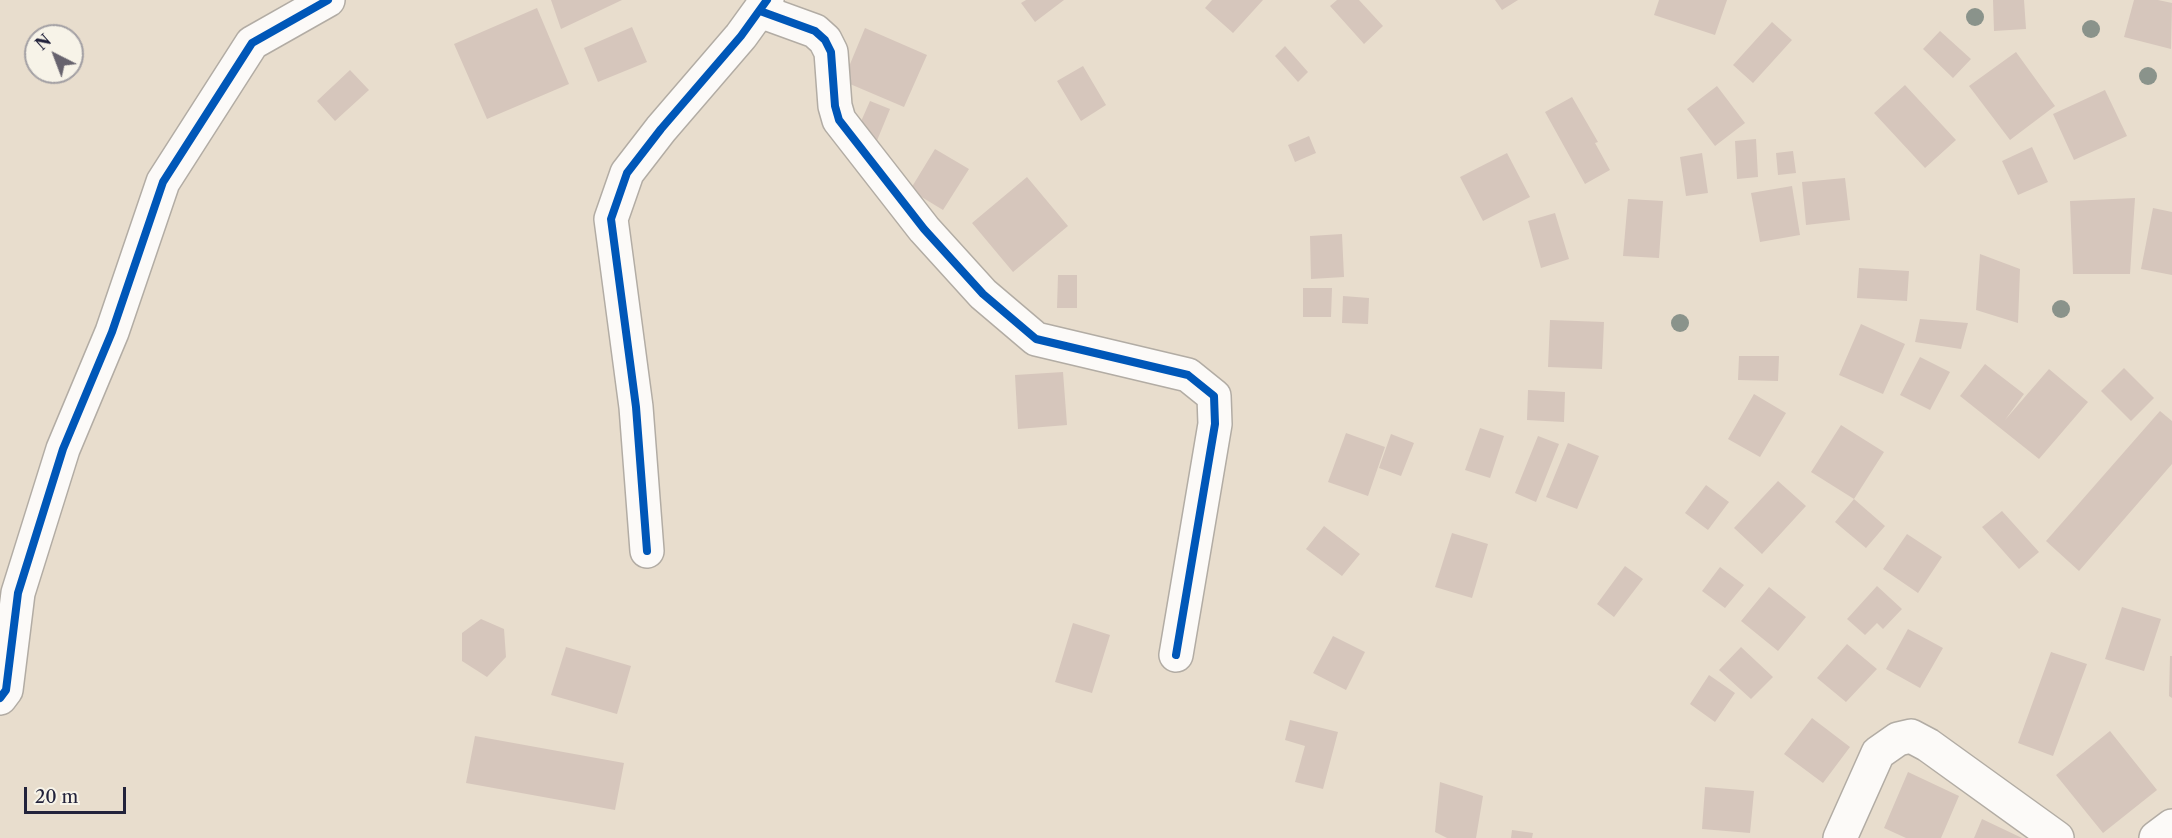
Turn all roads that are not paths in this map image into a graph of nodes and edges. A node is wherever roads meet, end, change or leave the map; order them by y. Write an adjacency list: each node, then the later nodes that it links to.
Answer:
1 (328, 0): 5 (street)
2 (763, 6): 3 (street); 4 (street)
3 (647, 551)
4 (1176, 655)
5 (0, 698)
6 (2172, 826): 9 (street)
7 (1840, 838): 8 (street)
8 (2057, 838)
9 (2156, 838)

